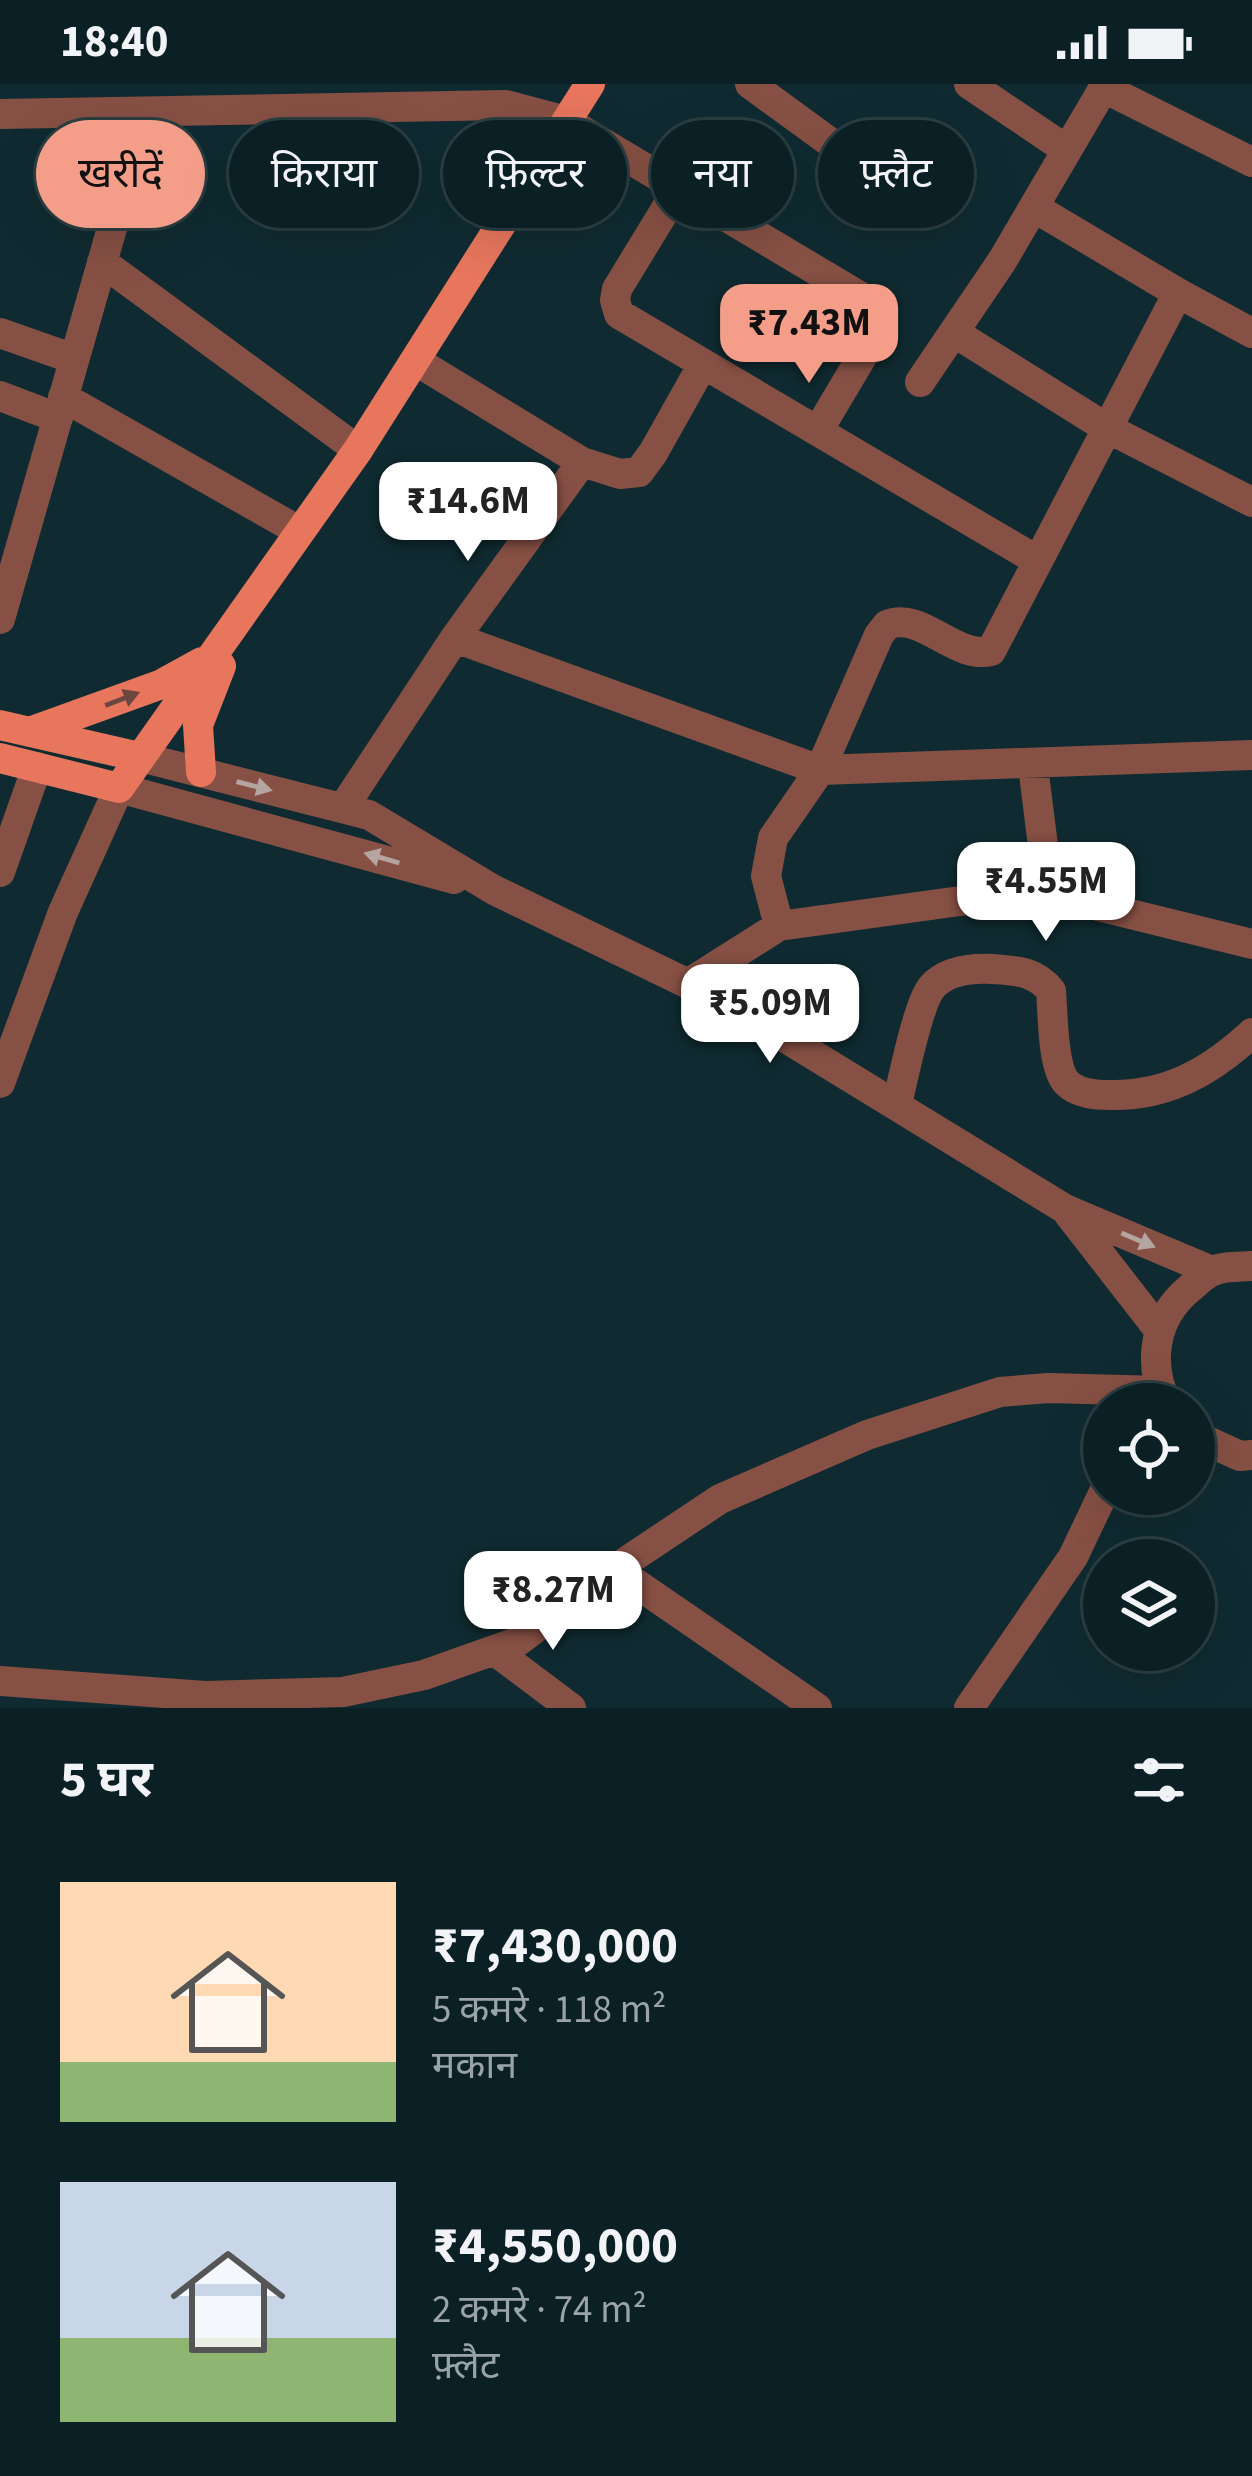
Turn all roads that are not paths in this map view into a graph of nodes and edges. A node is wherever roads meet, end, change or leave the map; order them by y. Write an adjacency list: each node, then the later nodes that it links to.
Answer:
1 (590, 84): 8 (main road)
2 (750, 84): 9 (street)
3 (969, 84): 10 (street)
4 (1105, 86): 10 (street); 11 (street)
5 (145, 113): 6 (street); 7 (street); 16 (street)
6 (0, 114)
7 (559, 120)
8 (567, 120)
9 (818, 134)
10 (1067, 149): 12 (street)
11 (1252, 162)
12 (1035, 208): 17 (street); 19 (street)
13 (499, 228): 22 (main road)
14 (653, 228): 23 (street)
15 (745, 228): 28 (street)
16 (102, 262): 21 (street); 29 (street)
17 (1178, 292): 20 (street); 27 (street)
18 (0, 333): 21 (street)
19 (955, 333): 24 (street); 27 (street)
20 (1252, 333)
21 (74, 359): 26 (street)
22 (416, 361): 29 (main road); 30 (street)
23 (703, 364): 28 (street); 30 (street)
24 (920, 382)
25 (0, 396): 26 (street)
26 (60, 408): 32 (street); 35 (street)
27 (1105, 427): 31 (street); 33 (street)
28 (819, 429): 33 (street)
29 (358, 450): 32 (main road)
30 (582, 462): 36 (street)
31 (1252, 502)
32 (299, 531): 34 (main road)
33 (1038, 561): 44 (street)
34 (240, 616): 37 (main road); 45 (main road)
35 (0, 619)
36 (455, 638): 44 (street); 47 (street)
37 (210, 658): 38 (main road, one-way to 37); 40 (main road)
38 (15, 728): 40 (main road)
39 (1252, 755): 42 (street)
40 (140, 757): 45 (street); 46 (main road)
41 (0, 758): 43 (main road)
42 (1033, 766): 44 (street); 50 (street)
43 (37, 767): 46 (main road); 48 (street)
44 (820, 770): 51 (street)
45 (200, 772): 47 (street, one-way to 47)
46 (119, 788): 49 (street, one-way to 46); 55 (street)
47 (343, 808): 49 (street)
48 (0, 872)
49 (494, 890): 53 (street)
50 (1048, 894): 51 (street); 52 (street)
51 (778, 926): 53 (street)
52 (1252, 944)
53 (689, 983): 56 (street)
54 (1252, 1033): 56 (street)
55 (0, 1083)
56 (897, 1104): 57 (street)
57 (1065, 1209): 59 (street, one-way to 59); 60 (street)
58 (1252, 1266): 59 (street)
59 (1212, 1271): 60 (street)
60 (1159, 1330): 61 (street)
61 (1156, 1383)
62 (1083, 1391): 67 (street)
63 (1215, 1443): 64 (street)
64 (1246, 1455): 65 (street)
65 (1252, 1486)
66 (1093, 1515): 73 (street)
67 (615, 1570): 68 (street); 72 (street)
68 (495, 1652): 70 (street); 71 (street)
69 (0, 1681): 70 (street)
70 (337, 1700)
71 (571, 1708)
72 (817, 1708)
73 (969, 1708)

